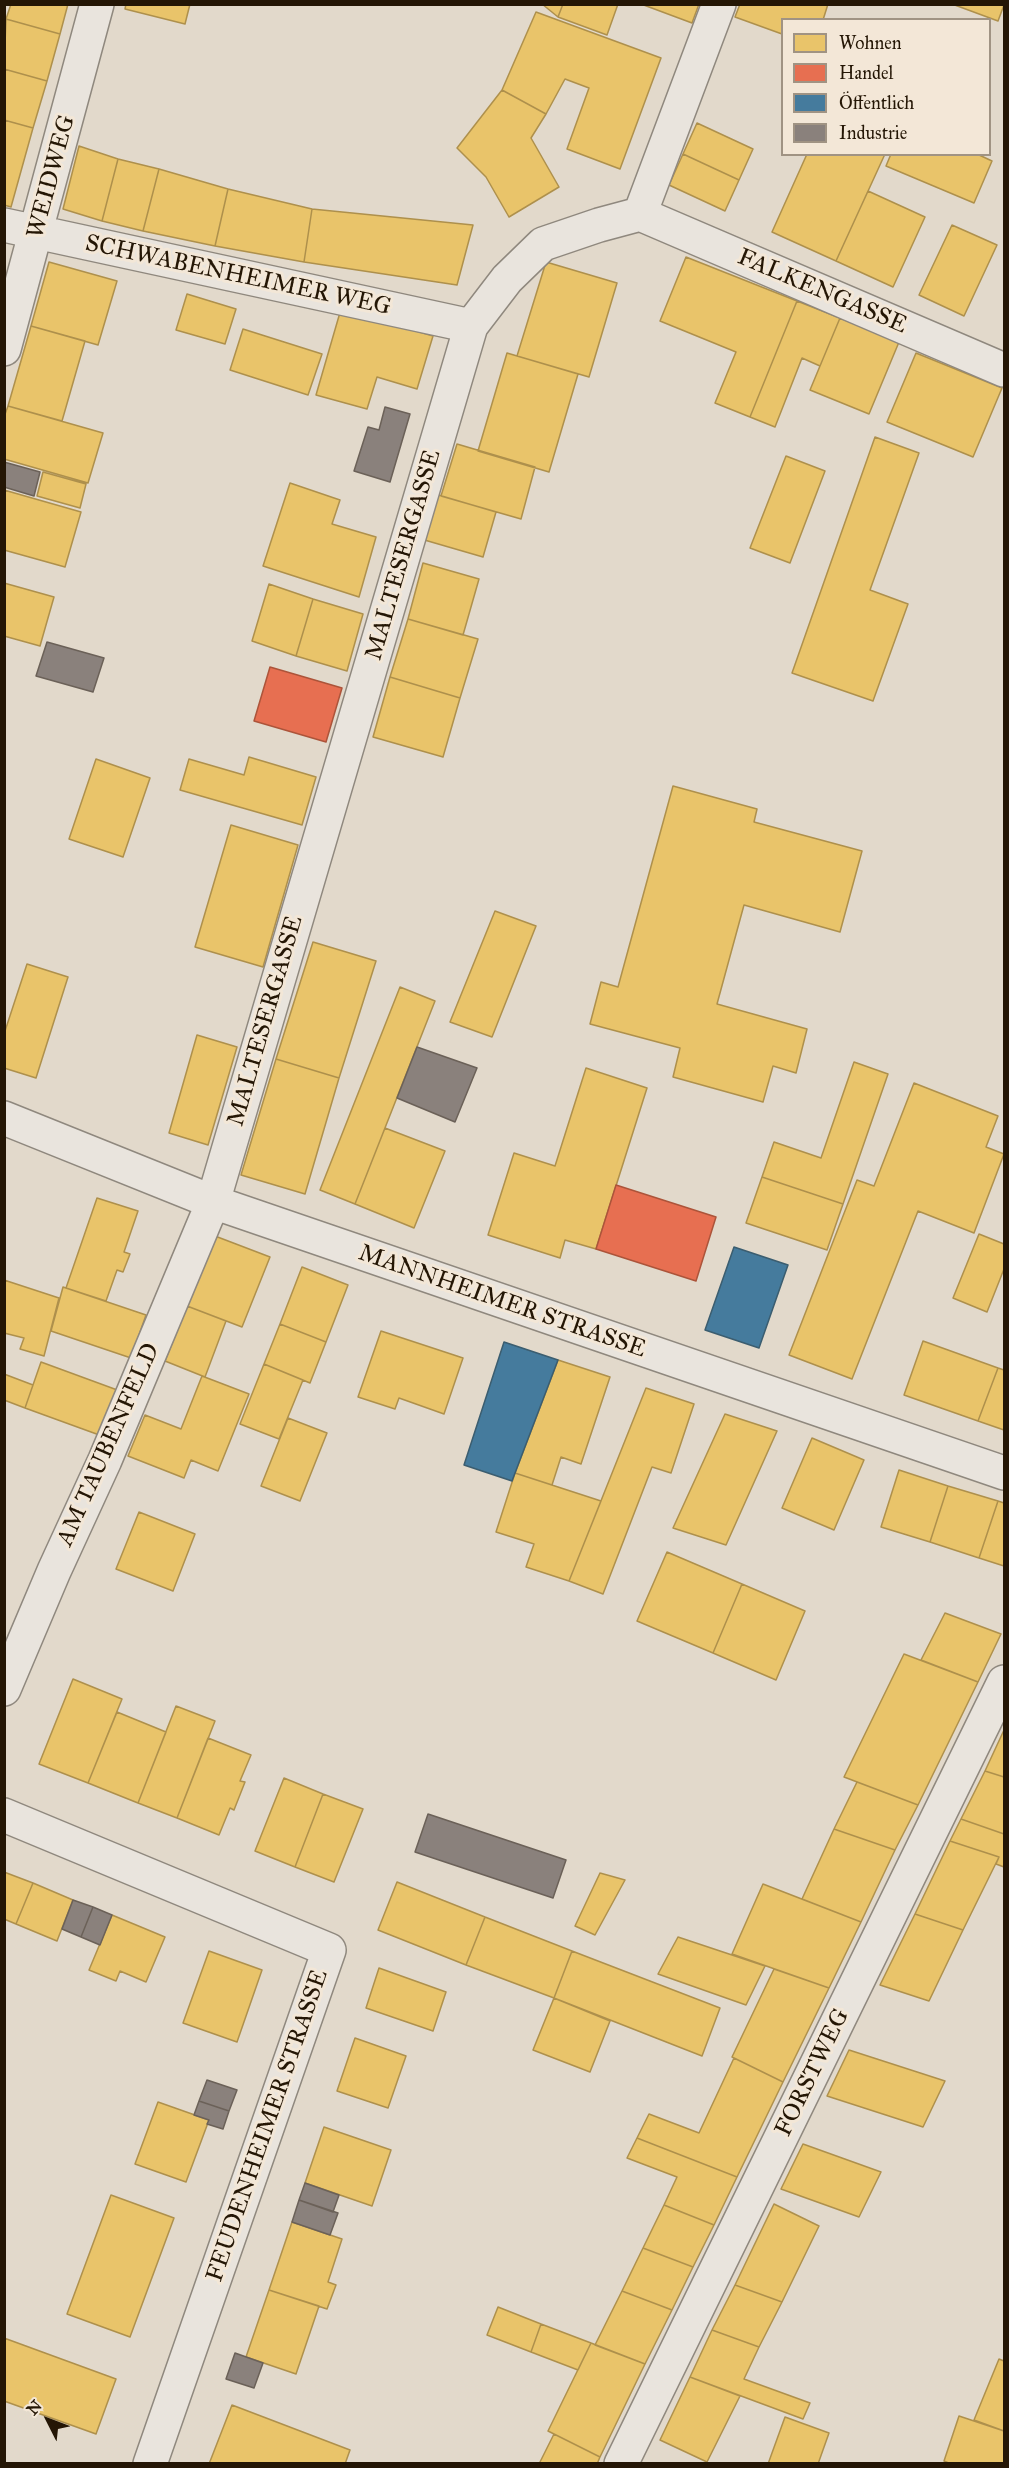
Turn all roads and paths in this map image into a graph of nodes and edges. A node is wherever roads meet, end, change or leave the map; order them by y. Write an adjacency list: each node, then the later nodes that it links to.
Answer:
1 (97, 4): 5 (street, WEIDWEG)
2 (719, 4): 3 (street)
3 (640, 214): 6 (street, MALTESERGASSE); 8 (street, FALKENGASSE)
4 (4, 225): 5 (street, SCHWABENHEIMER WEG)
5 (37, 234): 6 (street, SCHWABENHEIMER WEG); 7 (street, WEIDWEG)
6 (471, 326): 10 (street, MALTESERGASSE)
7 (4, 349)
8 (1005, 369)
9 (4, 1118): 10 (street, MANNHEIMER STRASSE)
10 (213, 1202): 11 (street, MANNHEIMER STRASSE); 13 (street, AM TAUBENFELD)
11 (1005, 1473)
12 (1005, 1682): 16 (street, FORSTWEG)
13 (4, 1689)
14 (4, 1815): 15 (street, FEUDENHEIMER STRASSE)
15 (150, 2463)
16 (621, 2463)

